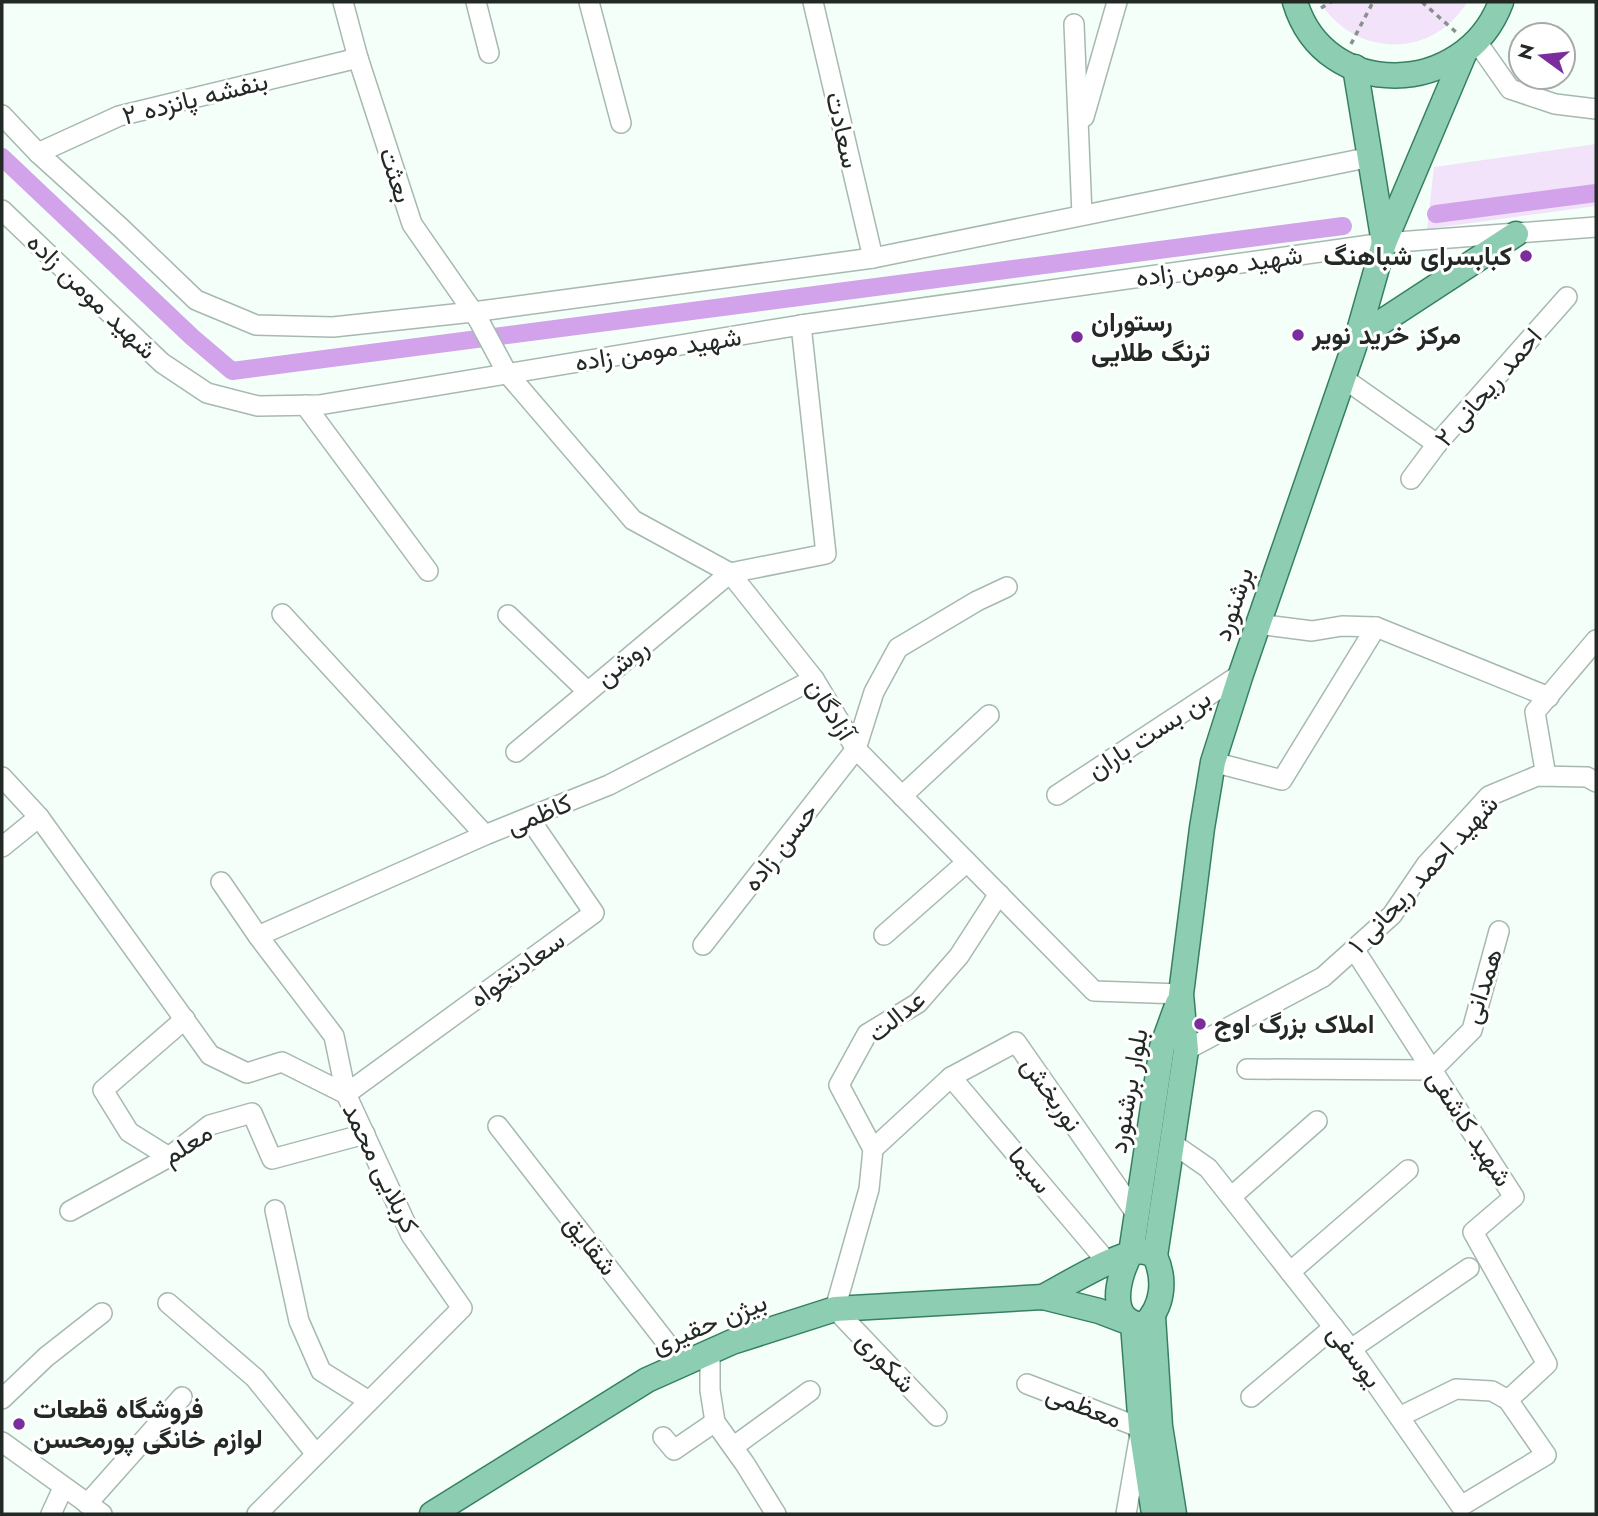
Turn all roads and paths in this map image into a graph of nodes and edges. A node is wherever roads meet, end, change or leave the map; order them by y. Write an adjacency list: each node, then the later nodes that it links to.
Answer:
1 (343, 2): 13 (street, بعثت)
2 (476, 2): 12 (street)
3 (589, 2): 17 (street)
4 (813, 2): 26 (street, سعادت)
5 (1118, 2): 18 (street)
6 (1373, 2): 14 (path)
7 (1422, 2): 11 (path)
8 (1501, 2): 11 (main road, برشنورد)
9 (1295, 4): 14 (main road)
10 (1074, 24): 18 (street)
11 (1471, 47): 14 (main road); 15 (street); 25 (main road, برشنورد)
12 (489, 53)
13 (358, 58): 19 (street, بنفشه پانزده ۲); 28 (street, بعثت)
14 (1349, 64): 20 (main road, برشنورد)
15 (1596, 108)
16 (2, 115): 19 (street)
17 (621, 123)
18 (1079, 135): 22 (street)
19 (38, 153): 28 (street)
20 (1371, 157): 22 (street); 25 (main road, برشنورد)
21 (2, 209): 34 (street, شهید مومن زاده)
22 (1082, 215): 26 (street)
23 (1596, 227): 24 (street, شهید مومن زاده)
24 (1516, 234): 25 (street, شهید مومن زاده); 30 (main road)
25 (1384, 243): 29 (street, شهید مومن زاده); 30 (main road, برشنورد)
26 (873, 258): 28 (street)
27 (1567, 297): 35 (street, احمد ریحانی ۲)
28 (472, 312): 31 (street, بعثت)
29 (801, 325): 32 (street, شهید مومن زاده); 38 (street)
30 (1357, 338): 33 (main road, برشنورد)
31 (496, 353): 32 (street, آزادگان)
32 (507, 373): 34 (street, شهید مومن زاده); 38 (street, آزادگان)
33 (1343, 379): 35 (street); 42 (main road, برشنورد)
34 (305, 405): 37 (street)
35 (1437, 444): 36 (street, احمد ریحانی ۲)
36 (1411, 480)
37 (428, 572)
38 (730, 573): 46 (street, آزادگان); 47 (street, روشن)
39 (1007, 587): 50 (street)
40 (282, 614): 60 (street)
41 (508, 615): 47 (street)
42 (1258, 624): 43 (street); 45 (main road, برشنورد)
43 (1376, 627): 48 (street); 52 (street)
44 (1596, 640): 48 (street)
45 (1241, 674): 52 (main road, برشنورد); 56 (street, بن بست باران)
46 (814, 679): 50 (street, آزادگان); 59 (street, کاظمی)
47 (587, 691): 51 (street, روشن)
48 (1549, 697): 53 (street)
49 (989, 715): 57 (street)
50 (856, 749): 57 (street, آزادگان); 68 (street, حسن زاده)
51 (516, 752)
52 (1213, 762): 70 (main road, برشنورد)
53 (1546, 776): 55 (street, شهید احمد ریحانی ۱); 69 (street, شهید احمد ریحانی ۱)
54 (2, 777): 58 (street, کربلایی محمد)
55 (1596, 782)
56 (1057, 795)
57 (902, 796): 62 (street, آزادگان)
58 (39, 817): 61 (street); 71 (street, کربلایی محمد)
59 (529, 818): 60 (street, کاظمی); 76 (street, سعادتخواه)
60 (485, 835): 67 (street, کاظمی)
61 (2, 847)
62 (967, 862): 64 (street, آزادگان); 66 (street)
63 (221, 882): 67 (street)
64 (999, 894): 70 (street, آزادگان); 81 (street, عدالت)
65 (1499, 931): 74 (street, همدانی)
66 (884, 935)
67 (258, 936): 76 (street)
68 (703, 945)
69 (1354, 949): 72 (street, شهید احمد ریحانی ۱); 74 (street, شهید کاشفی)
70 (1181, 994): 72 (main road, بلوار برشنورد); 87 (main road, بلوار برشنورد)
71 (185, 1020): 76 (street, کربلایی محمد); 82 (street)
72 (1186, 1050): 80 (main road, بلوار برشنورد)
73 (1247, 1069): 74 (street)
74 (1432, 1070): 105 (street, شهید کاشفی)
75 (951, 1077): 81 (street); 87 (street, نوربخش); 88 (street, سیما)
76 (346, 1094): 79 (street, کربلایی محمد)
77 (1317, 1121): 84 (street)
78 (498, 1126): 99 (street, شقایق)
79 (365, 1134): 82 (street, معلم); 106 (street, کربلایی محمد)
80 (1172, 1143): 84 (street, یوسفی); 88 (main road, بلوار برشنورد)
81 (873, 1149): 93 (street)
82 (169, 1157): 86 (street, معلم)
83 (1408, 1170): 90 (street)
84 (1231, 1197): 90 (street, یوسفی)
85 (275, 1210): 106 (street)
86 (70, 1211)
87 (1137, 1215): 88 (main road, بلوار برشنورد)
88 (1131, 1257): 91 (main road); 95 (main road); 95 (main road)
89 (1469, 1268): 97 (street)
90 (1290, 1272): 96 (street, یوسفی)
91 (1043, 1297): 93 (main road, بیژن حقیری); 95 (main road)
92 (167, 1303): 114 (street)
93 (835, 1309): 98 (main road, بیژن حقیری); 107 (street, شکوری)
94 (102, 1313): 104 (street)
95 (1143, 1320): 110 (main road); 124 (main road)
96 (1334, 1327): 97 (street, یوسفی); 103 (street)
97 (1351, 1349): 108 (street, یوسفی)
98 (710, 1352): 99 (main road, بیژن حقیری); 109 (street)
99 (683, 1364): 120 (main road, بیژن حقیری)
100 (1027, 1384): 110 (street, معظمی)
101 (810, 1391): 113 (street)
102 (182, 1397): 116 (street)
103 (1251, 1397)
104 (2, 1399)
105 (1508, 1400): 108 (street); 117 (street, یوسفی)
106 (369, 1401): 114 (street, کربلایی محمد)
107 (937, 1416)
108 (1399, 1417): 117 (street, یوسفی)
109 (715, 1422): 112 (street); 113 (street)
110 (1141, 1428): 122 (street); 123 (main road)
111 (2, 1442): 115 (street)
112 (668, 1443)
113 (733, 1447): 121 (street)
114 (316, 1454): 119 (street, کربلایی محمد)
115 (63, 1488): 116 (street); 118 (street)
116 (95, 1509)
117 (1462, 1510)
118 (51, 1514)
119 (257, 1514)
120 (432, 1514)
121 (776, 1514)
122 (1126, 1514)
123 (1154, 1514)
124 (1174, 1514)

